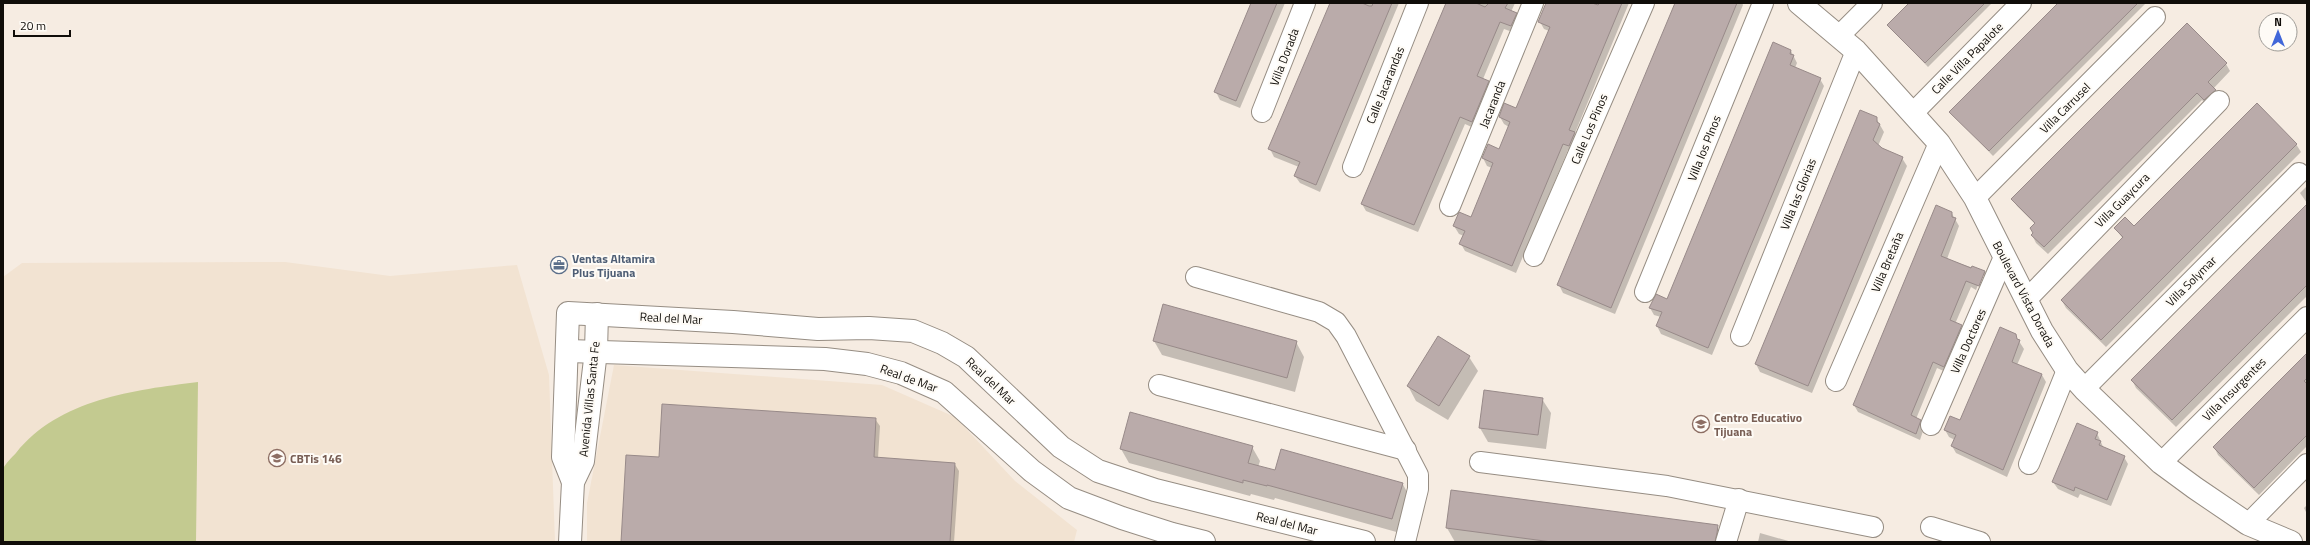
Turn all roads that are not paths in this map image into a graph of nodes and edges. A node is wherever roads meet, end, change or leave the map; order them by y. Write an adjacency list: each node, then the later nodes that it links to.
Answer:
1 (1305, 3): 13 (street, Villa Dorada)
2 (1418, 3): 16 (street, Calle Jacarandas)
3 (1533, 3): 19 (street, Jacaranda)
4 (1644, 3): 20 (street, Calle Los Pinos)
5 (1764, 3): 23 (street, Villa los PInos)
6 (1799, 3): 10 (street, Boulevard Vista Dorada)
7 (1872, 3): 10 (street)
8 (2021, 3): 14 (street, Calle Villa Papalote)
9 (2155, 17): 18 (street, Villa Carrusel)
10 (1840, 36): 11 (street, Boulevard Vista Dorada)
11 (1856, 51): 14 (street, Boulevard Vista Dorada); 28 (street, Villa las Glorias)
12 (2219, 101): 24 (street, Villa Guaycura)
13 (1262, 112)
14 (1913, 113): 15 (street, Boulevard Vista Dorada)
15 (1938, 143): 18 (street, Boulevard Vista Dorada); 32 (street, Villa Bretaña)
16 (1353, 167)
17 (2299, 172): 34 (street, Villa Solymar)
18 (1975, 198): 21 (street, Boulevard Vista Dorada)
19 (1450, 206)
20 (1534, 256)
21 (2004, 257): 24 (street, Boulevard Vista Dorada); 35 (street, Villa Doctores)
22 (1196, 277): 36 (street)
23 (1645, 292)
24 (2026, 300): 31 (street, Boulevard Vista Dorada)
25 (568, 313): 26 (street, Real del Mar); 29 (street, Avenida Villas Santa Fe)
26 (597, 314): 30 (street, Avenida Villas Santa Fe); 48 (street, Real del Mar)
27 (2307, 317): 38 (street, Villa Insurgentes)
28 (1741, 336)
29 (568, 351): 30 (street, Real de Mar); 41 (street, Avenida Villas Santa Fe)
30 (596, 351): 41 (street, Avenida Villas Santa Fe); 47 (street, Real de Mar)
31 (2067, 370): 34 (street, Boulevard Vista Dorada); 39 (street)
32 (1836, 381)
33 (1159, 385): 36 (street)
34 (2084, 390): 38 (street, Boulevard Vista Dorada)
35 (1931, 425)
36 (1406, 450): 49 (street)
37 (1480, 462): 42 (street)
38 (2161, 462): 43 (street, Boulevard Vista Dorada)
39 (2029, 464)
40 (2307, 464): 43 (street)
41 (573, 482): 46 (street, Avenida Villas Santa Fe)
42 (1739, 499): 44 (street); 50 (street)
43 (2248, 524): 52 (street, Boulevard Vista Dorada)
44 (1873, 527)
45 (1931, 527): 51 (street)
46 (570, 542)
47 (1204, 542)
48 (1364, 542)
49 (1405, 542)
50 (1726, 542)
51 (1980, 542)
52 (2290, 542)

